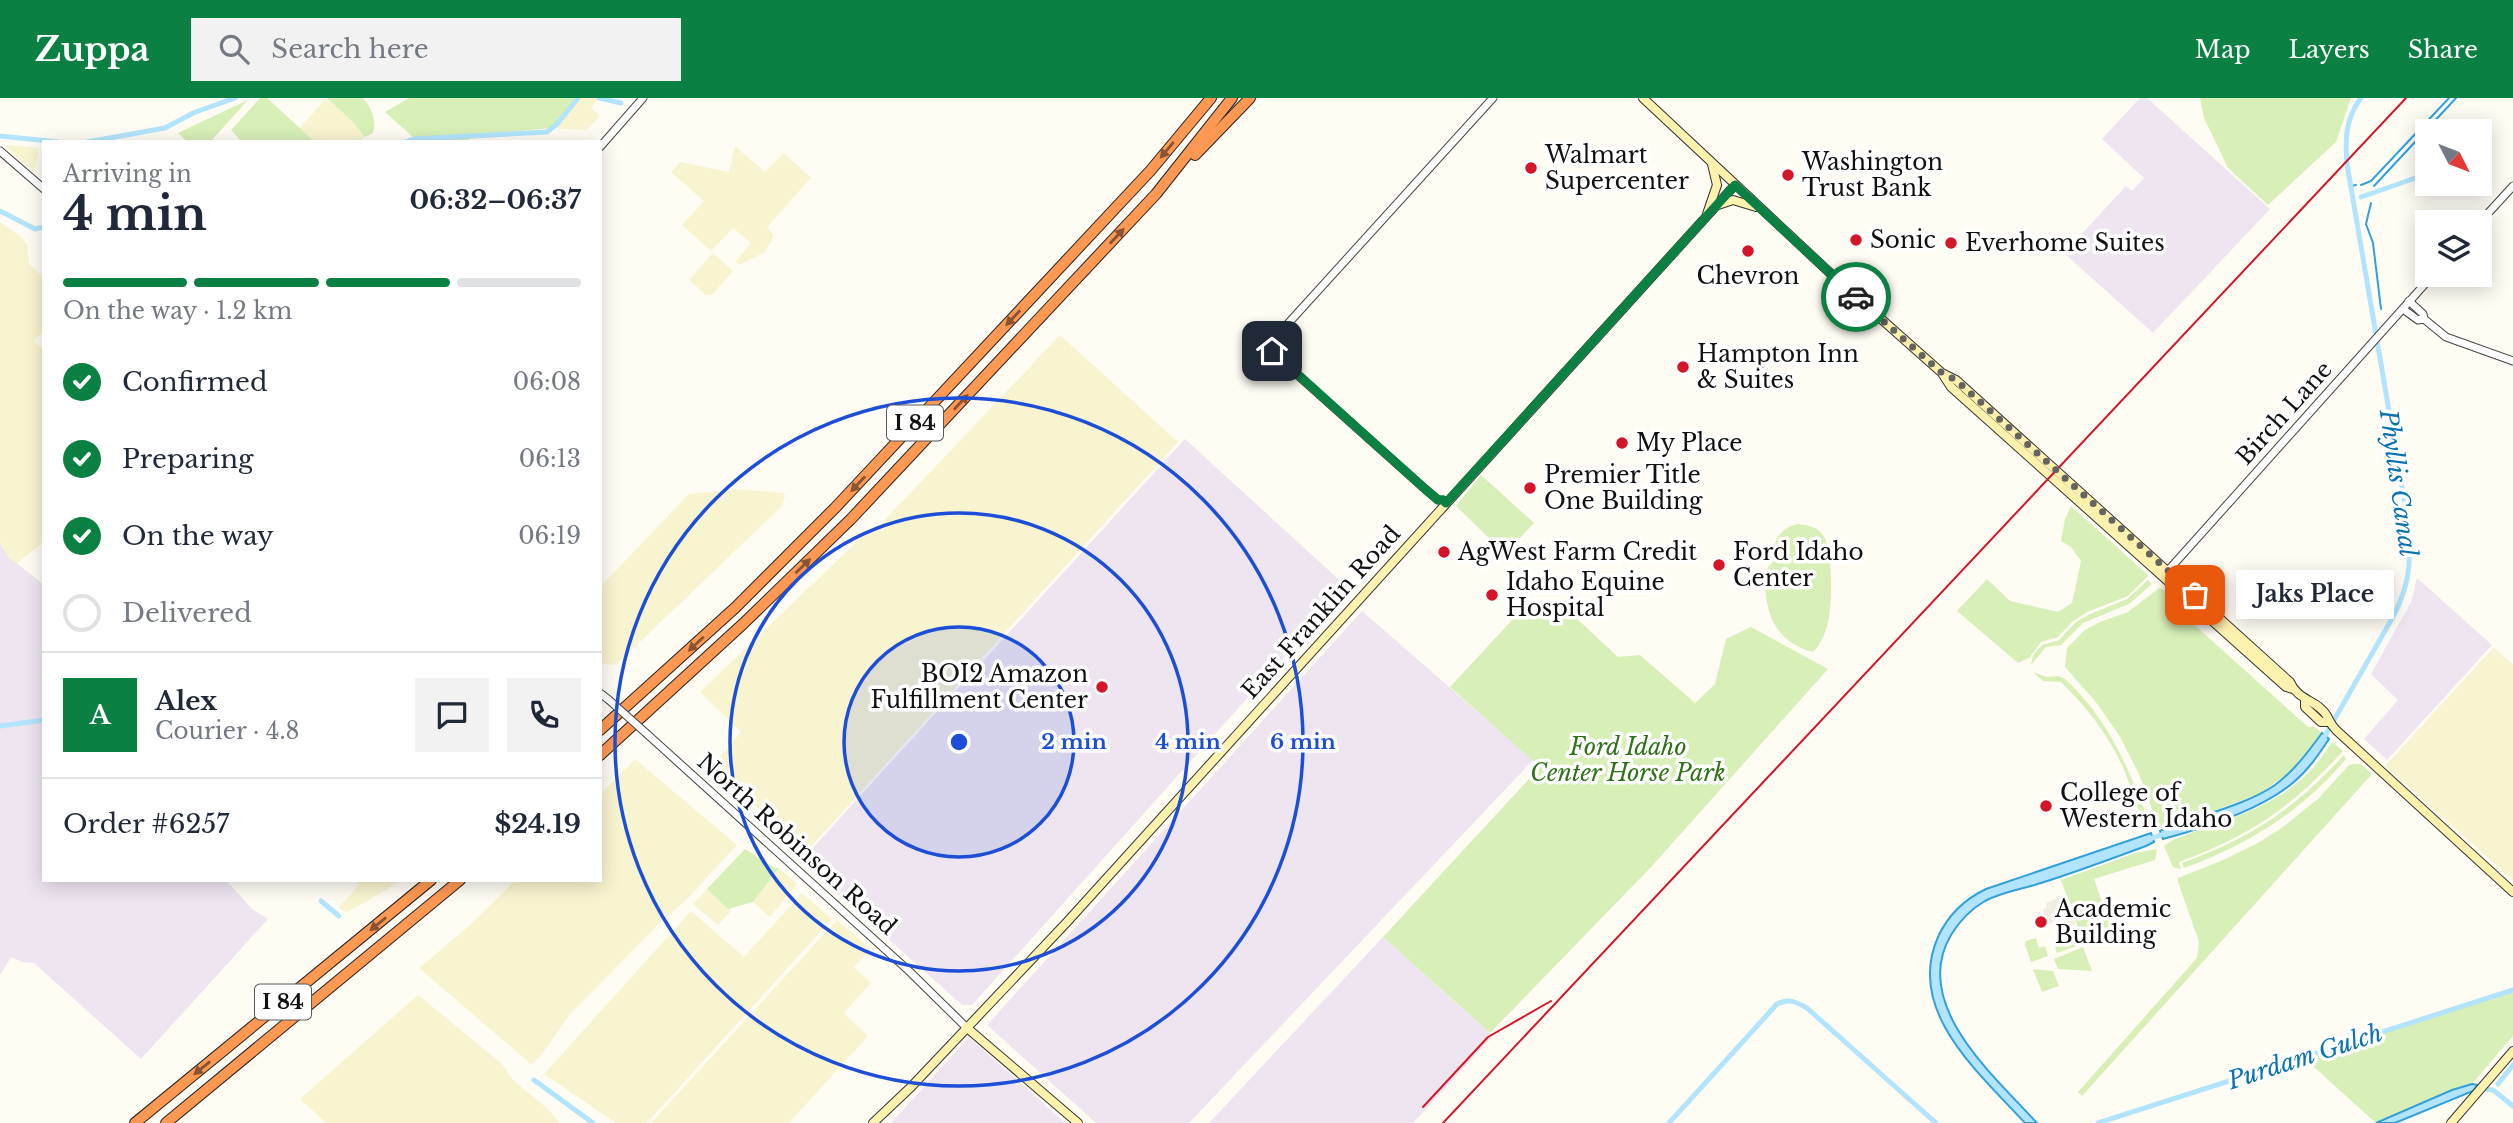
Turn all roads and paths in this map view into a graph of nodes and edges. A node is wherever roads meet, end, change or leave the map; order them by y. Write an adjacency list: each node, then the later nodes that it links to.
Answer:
1 (643, 98): 7 (street)
2 (1211, 98): 26 (highway, I 84, one-way to 26)
3 (1232, 98): 13 (highway, I 84)
4 (1250, 98): 13 (highway)
5 (1493, 98): 23 (street)
6 (1643, 98): 9 (main road)
7 (602, 145)
8 (0, 151): 12 (street)
9 (1712, 164): 10 (main road); 17 (main road)
10 (1735, 185): 14 (main road, East Franklin Road); 15 (main road)
11 (2513, 186): 16 (street)
12 (42, 187)
13 (1156, 194): 27 (highway, I 84, one-way to 13)
14 (1716, 206): 15 (main road); 17 (main road, East Franklin Road)
15 (1763, 210): 24 (main road)
16 (2491, 210)
17 (1707, 215): 23 (main road, East Franklin Road)
18 (2422, 287): 19 (street, Birch Lane)
19 (2409, 301): 20 (street, Birch Lane); 21 (street)
20 (2403, 309): 21 (street); 24 (street, Birch Lane)
21 (2424, 319): 22 (street)
22 (2513, 361)
23 (1442, 504): 31 (main road, East Franklin Road)
24 (2165, 574): 30 (main road)
25 (602, 695): 31 (street, North Robinson Road, bridge)
26 (602, 728)
27 (602, 752)
28 (428, 882): 33 (highway, I 84, one-way to 33)
29 (458, 882): 34 (highway, I 84)
30 (2513, 892)
31 (967, 1027): 35 (main road, East Franklin Road); 36 (main road)
32 (2513, 1051): 37 (main road)
33 (135, 1123)
34 (166, 1123)
35 (873, 1123)
36 (1078, 1123)
37 (2451, 1123)

